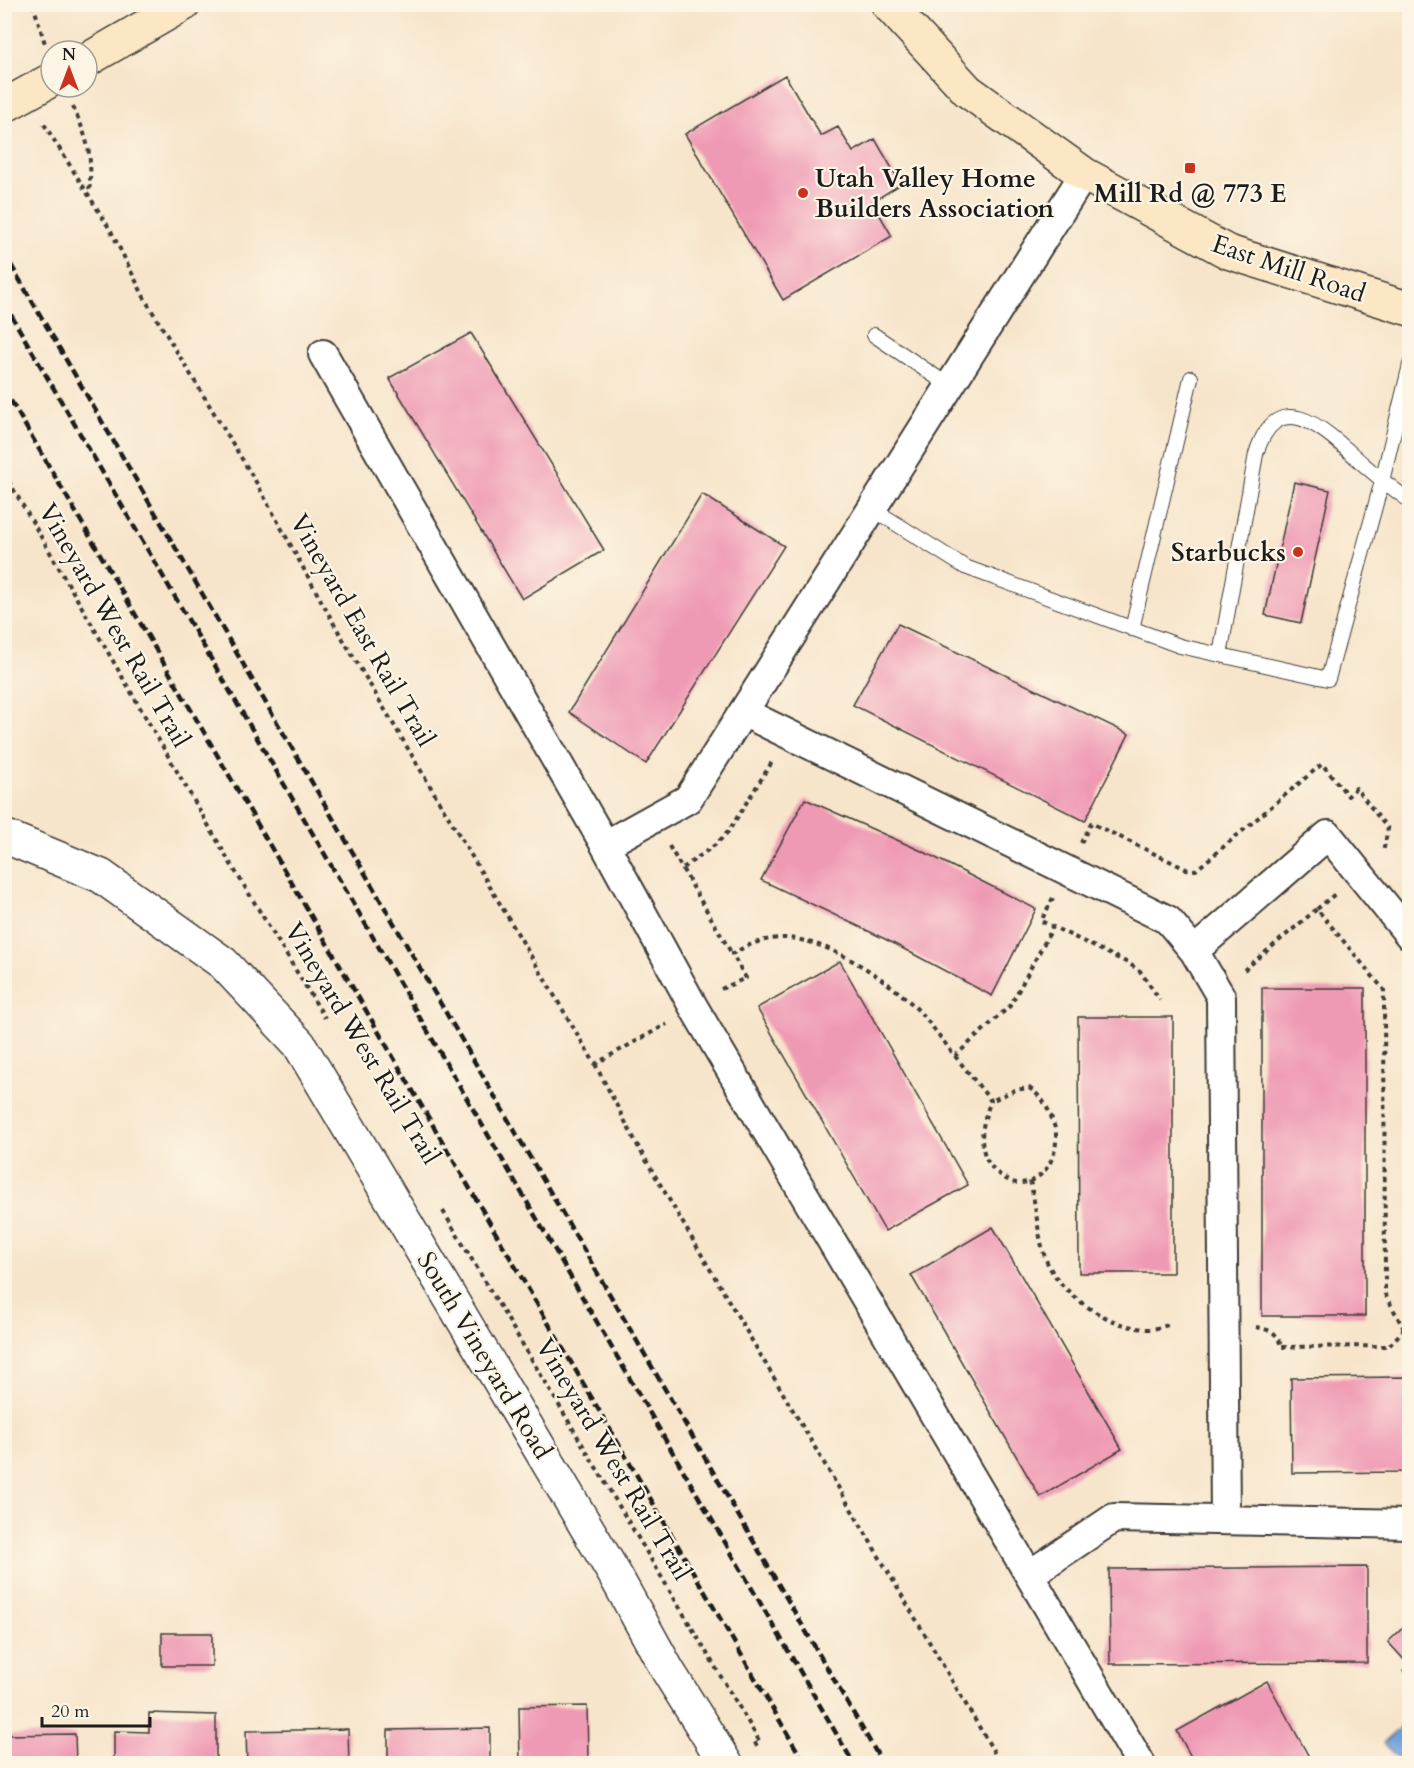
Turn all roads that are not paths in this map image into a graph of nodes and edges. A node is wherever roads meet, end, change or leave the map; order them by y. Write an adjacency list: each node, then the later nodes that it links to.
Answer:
1 (184, 4): 3 (main road)
2 (888, 4): 6 (main road, East Mill Road)
3 (99, 53)
4 (39, 74): 5 (main road, bridge)
5 (4, 106)
6 (1084, 174): 7 (main road, East Mill Road); 12 (street)
7 (1410, 309)
8 (874, 335): 12 (lane)
9 (323, 354): 20 (street)
10 (1410, 365): 13 (lane)
11 (1191, 378): 16 (lane)
12 (948, 386): 15 (street)
13 (1382, 481): 14 (lane); 17 (lane); 17 (lane)
14 (1410, 501)
15 (871, 508): 16 (lane); 18 (street)
16 (1132, 628): 17 (lane)
17 (1220, 655)
18 (743, 712): 20 (street); 22 (street)
19 (4, 836): 26 (street, South Vineyard Road)
20 (605, 845): 25 (street)
21 (1410, 936): 22 (street)
22 (1194, 951): 23 (street)
23 (1225, 1520): 24 (street); 25 (street)
24 (1410, 1524)
25 (1029, 1575): 27 (street)
26 (726, 1764)
27 (1141, 1764)

